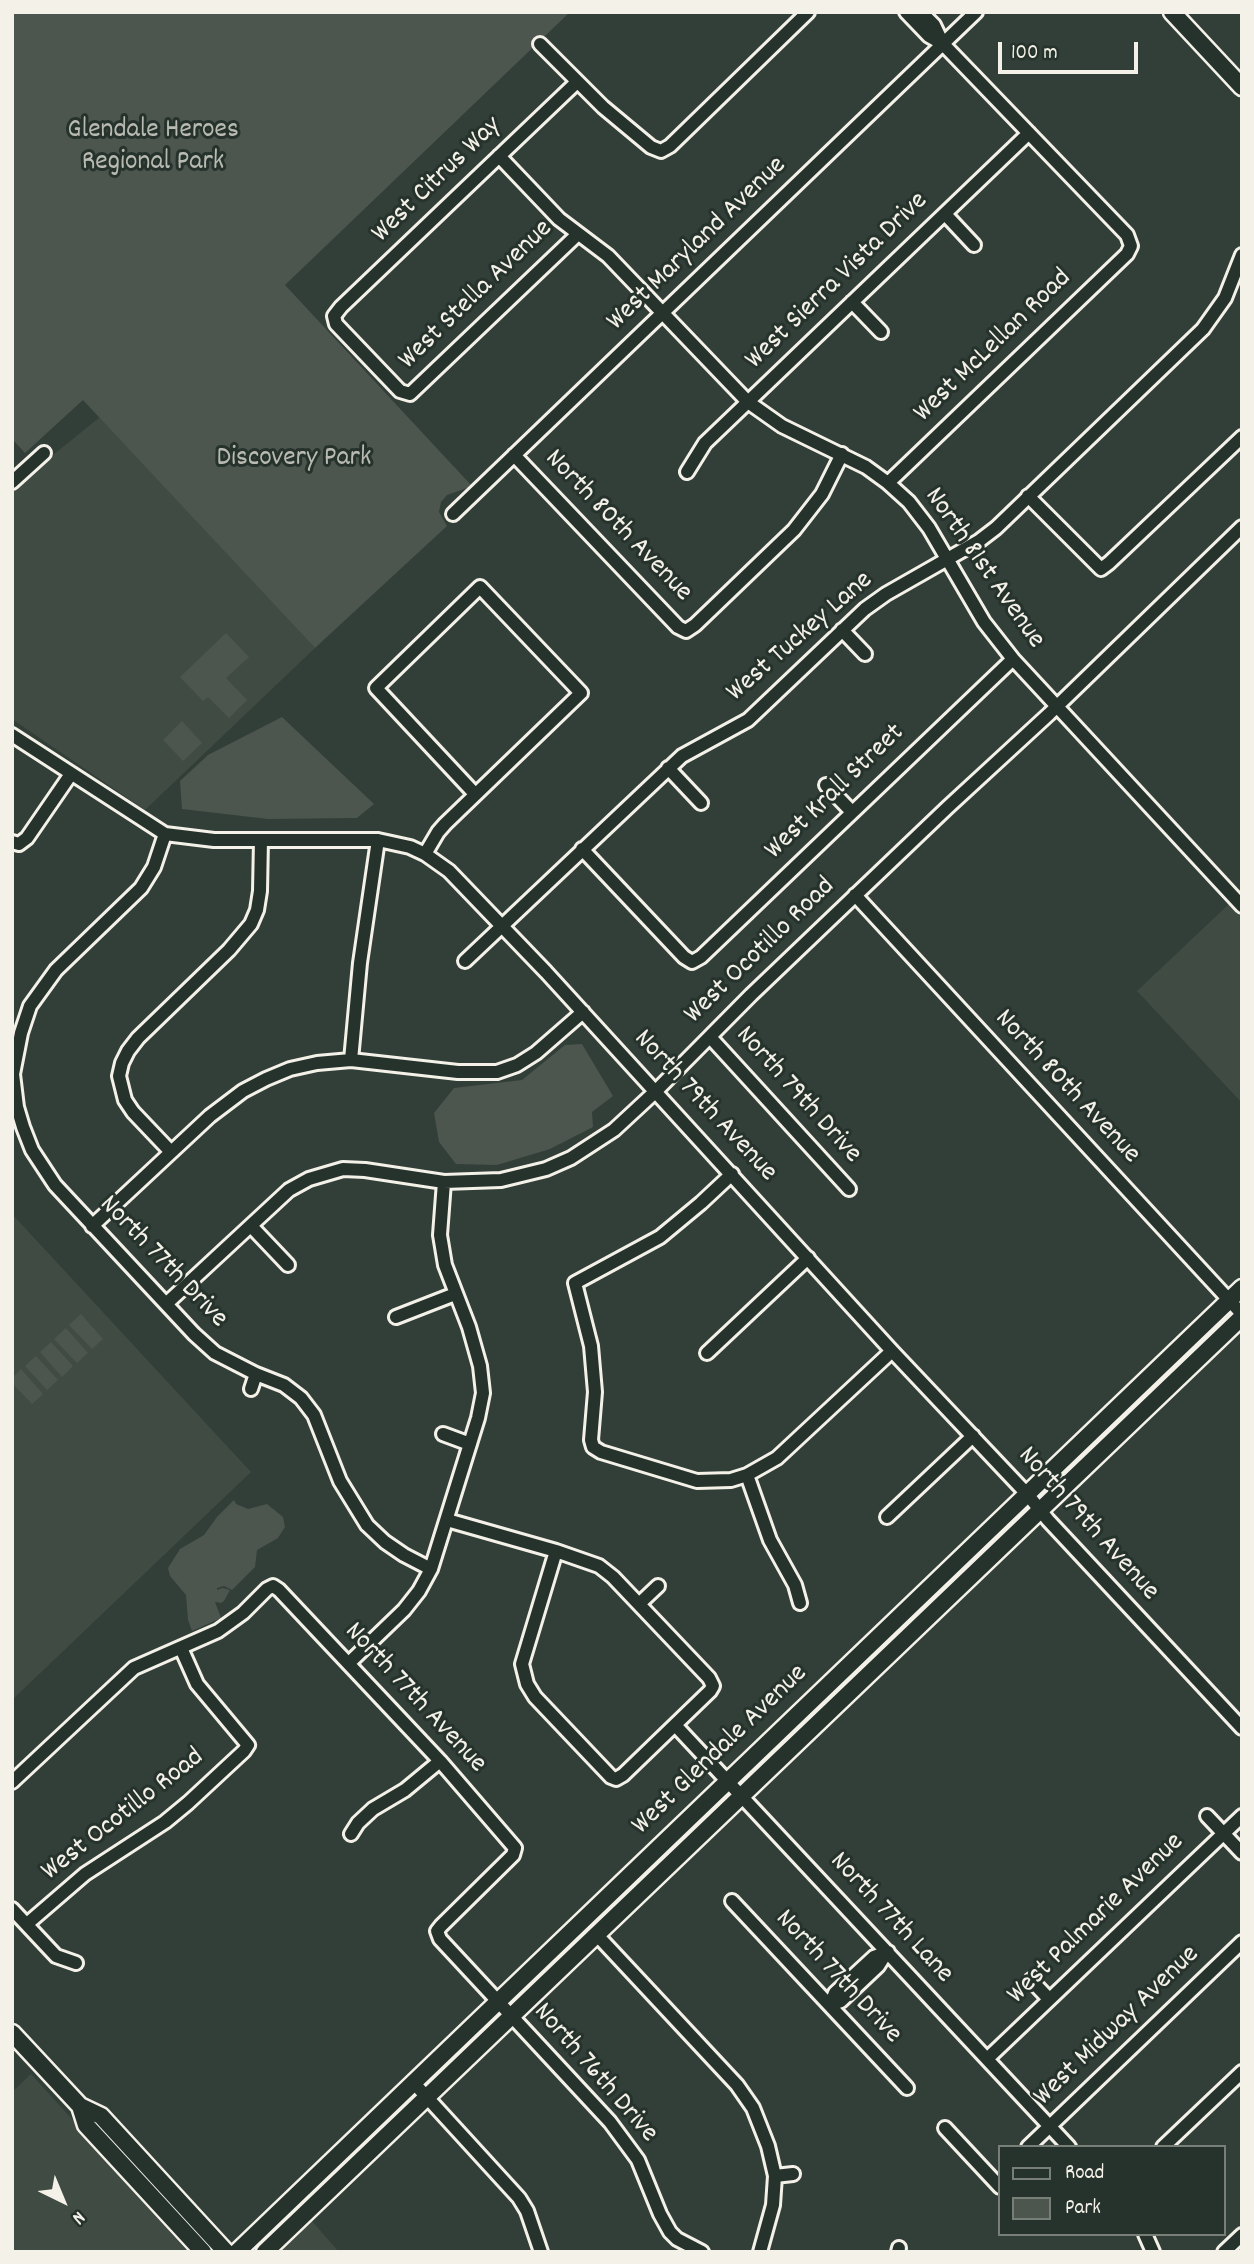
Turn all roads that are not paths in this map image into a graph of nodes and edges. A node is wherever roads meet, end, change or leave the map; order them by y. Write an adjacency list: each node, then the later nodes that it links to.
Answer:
1 (808, 12): 8 (street)
2 (906, 12): 7 (street)
3 (921, 12): 7 (street)
4 (976, 12): 7 (street, West Maryland Avenue)
5 (1172, 12): 9 (main road)
6 (540, 44): 8 (street)
7 (943, 44): 10 (street); 17 (street, West Maryland Avenue)
8 (577, 82): 11 (street, West Citrus Way)
9 (1242, 87)
10 (1029, 133): 12 (street, West Sierra Vista Drive); 27 (street, West McLellan Road)
11 (499, 156): 13 (street, North 81st Avenue); 19 (street, West Citrus Way)
12 (945, 214): 14 (street); 16 (street, West Sierra Vista Drive)
13 (578, 234): 17 (street, North 81st Avenue); 19 (street, West Stella Avenue)
14 (974, 245)
15 (1242, 255): 28 (street, West Tuckey Lane)
16 (852, 302): 18 (street); 20 (street, West Sierra Vista Drive)
17 (663, 313): 20 (street, North 81st Avenue); 24 (street, West Maryland Avenue)
18 (881, 332)
19 (410, 394)
20 (748, 401): 23 (street, North 81st Avenue); 25 (street, West Sierra Vista Drive)
21 (1242, 437): 28 (street)
22 (44, 453): 26 (street)
23 (842, 454): 24 (street, North 80th Avenue); 27 (street, North 81st Avenue)
24 (514, 455): 29 (street, West Maryland Avenue)
25 (687, 472)
26 (12, 482)
27 (888, 483): 31 (street, North 81st Avenue)
28 (1028, 496): 31 (street, West Tuckey Lane)
29 (453, 514)
30 (1242, 527): 35 (street, West Ocotillo Road)
31 (947, 560): 32 (street, West Tuckey Lane); 34 (street, North 81st Avenue)
32 (842, 630): 33 (street); 37 (street, West Tuckey Lane)
33 (865, 654)
34 (1013, 659): 35 (street, North 81st Avenue); 42 (street, West Krall Street)
35 (1057, 706): 49 (street, West Ocotillo Road); 50 (street, North 81st Avenue)
36 (12, 735): 38 (street, North 79th Avenue)
37 (668, 768): 41 (street); 47 (street, West Tuckey Lane)
38 (71, 774): 43 (street, North 79th Avenue); 46 (street)
39 (826, 785): 42 (street)
40 (475, 794): 40 (street); 48 (street)
41 (701, 803)
42 (852, 812): 47 (street, West Krall Street)
43 (165, 834): 44 (street, North 79th Avenue); 56 (street)
44 (261, 840): 45 (street, North 79th Avenue); 58 (street)
45 (378, 840): 48 (street, North 79th Avenue); 55 (street)
46 (15, 843)
47 (582, 849): 51 (street, West Tuckey Lane)
48 (425, 854): 51 (street, North 79th Avenue)
49 (855, 895): 54 (street, West Ocotillo Road); 68 (street, North 80th Avenue)
50 (1242, 906)
51 (502, 925): 52 (street, West Tuckey Lane); 53 (street, North 79th Avenue)
52 (465, 961)
53 (583, 1012): 55 (street); 57 (street, North 79th Avenue)
54 (710, 1037): 57 (street, West Ocotillo Road); 61 (street, North 79th Drive)
55 (351, 1060): 58 (street)
56 (13, 1074): 62 (street, North 77th Drive)
57 (655, 1092): 59 (street, North 79th Avenue); 60 (street, West Ocotillo Road)
58 (171, 1152): 62 (street)
59 (732, 1174): 64 (street, North 79th Avenue); 79 (street)
60 (444, 1182): 63 (street); 67 (street)
61 (849, 1189)
62 (92, 1226): 69 (street, North 77th Drive)
63 (251, 1226): 65 (street); 69 (street)
64 (808, 1258): 72 (street, North 79th Avenue); 73 (street)
65 (288, 1265)
66 (1242, 1288): 68 (main road, West Glendale Avenue)
67 (455, 1294): 71 (street); 78 (street)
68 (1229, 1300): 70 (street, North 80th Avenue); 80 (main road, West Glendale Avenue)
69 (166, 1304): 74 (street, North 77th Drive)
70 (1242, 1315): 81 (main road, West Glendale Avenue)
71 (396, 1317)
72 (892, 1351): 77 (street, North 79th Avenue); 79 (street)
73 (707, 1353)
74 (256, 1374): 75 (street); 85 (street, North 77th Drive)
75 (251, 1389)
76 (443, 1434): 78 (street)
77 (973, 1436): 80 (street, North 79th Avenue); 82 (street)
78 (470, 1444): 83 (street)
79 (747, 1475): 87 (street)
80 (1027, 1495): 81 (street, North 79th Avenue); 96 (main road, West Glendale Avenue)
81 (1041, 1510): 94 (street, North 79th Avenue); 98 (main road, West Glendale Avenue)
82 (887, 1517)
83 (447, 1520): 84 (street); 85 (street)
84 (556, 1551): 88 (street); 91 (street)
85 (431, 1569): 90 (street)
86 (658, 1586): 88 (street)
87 (800, 1603)
88 (639, 1604): 93 (street)
89 (181, 1648): 90 (street, North 77th Avenue); 97 (street); 106 (street, West Ocotillo Road)
90 (349, 1663): 95 (street, North 77th Avenue)
91 (522, 1664): 92 (street); 93 (street)
92 (508, 1666)
93 (675, 1725): 96 (street, North 77th Lane)
94 (1242, 1728)
95 (440, 1761): 102 (street); 107 (street, North 77th Avenue)
96 (729, 1780): 98 (street, North 77th Lane); 114 (main road, West Glendale Avenue)
97 (12, 1782)
98 (743, 1796): 108 (main road, West Glendale Avenue); 110 (street, North 77th Lane)
99 (1207, 1816): 101 (street)
100 (1242, 1816): 101 (street, West Palmarie Avenue)
101 (1223, 1834): 103 (street); 113 (street, West Palmarie Avenue)
102 (351, 1835)
103 (1242, 1853)
104 (732, 1901): 115 (street, North 77th Drive)
105 (12, 1909): 106 (street)
106 (27, 1924): 111 (street)
107 (437, 1931): 114 (street, North 76th Drive)
108 (597, 1935): 116 (main road, West Glendale Avenue); 130 (street)
109 (1242, 1942): 124 (street, West Midway Avenue)
110 (888, 1952): 115 (street); 118 (street, North 77th Lane)
111 (76, 1963)
112 (1031, 1980): 113 (street)
113 (1049, 1999): 118 (street, West Palmarie Avenue)
114 (498, 2001): 116 (street, North 76th Drive); 120 (main road, West Glendale Avenue)
115 (830, 2005): 121 (street, North 77th Drive)
116 (512, 2016): 122 (main road, West Glendale Avenue); 139 (street, North 76th Drive)
117 (12, 2033): 123 (main road)
118 (986, 2059): 124 (street, North 77th Lane)
119 (1242, 2072): 128 (street)
120 (413, 2082): 122 (street); 136 (main road, West Glendale Avenue)
121 (907, 2088)
122 (427, 2098): 137 (main road, West Glendale Avenue); 138 (street)
123 (80, 2106): 134 (main road); 135 (main road)
124 (1049, 2127): 126 (street, West Midway Avenue); 127 (street, North 77th Lane)
125 (945, 2128): 131 (street)
126 (1030, 2145)
127 (1067, 2145)
128 (1165, 2145)
129 (793, 2174): 130 (street)
130 (775, 2176): 140 (street)
131 (998, 2180)
132 (1242, 2235): 142 (street)
133 (1146, 2236): 141 (street)
134 (203, 2252)
135 (226, 2252)
136 (237, 2252)
137 (265, 2252)
138 (541, 2252)
139 (702, 2252)
140 (760, 2252)
141 (1153, 2252)
142 (1224, 2252)

